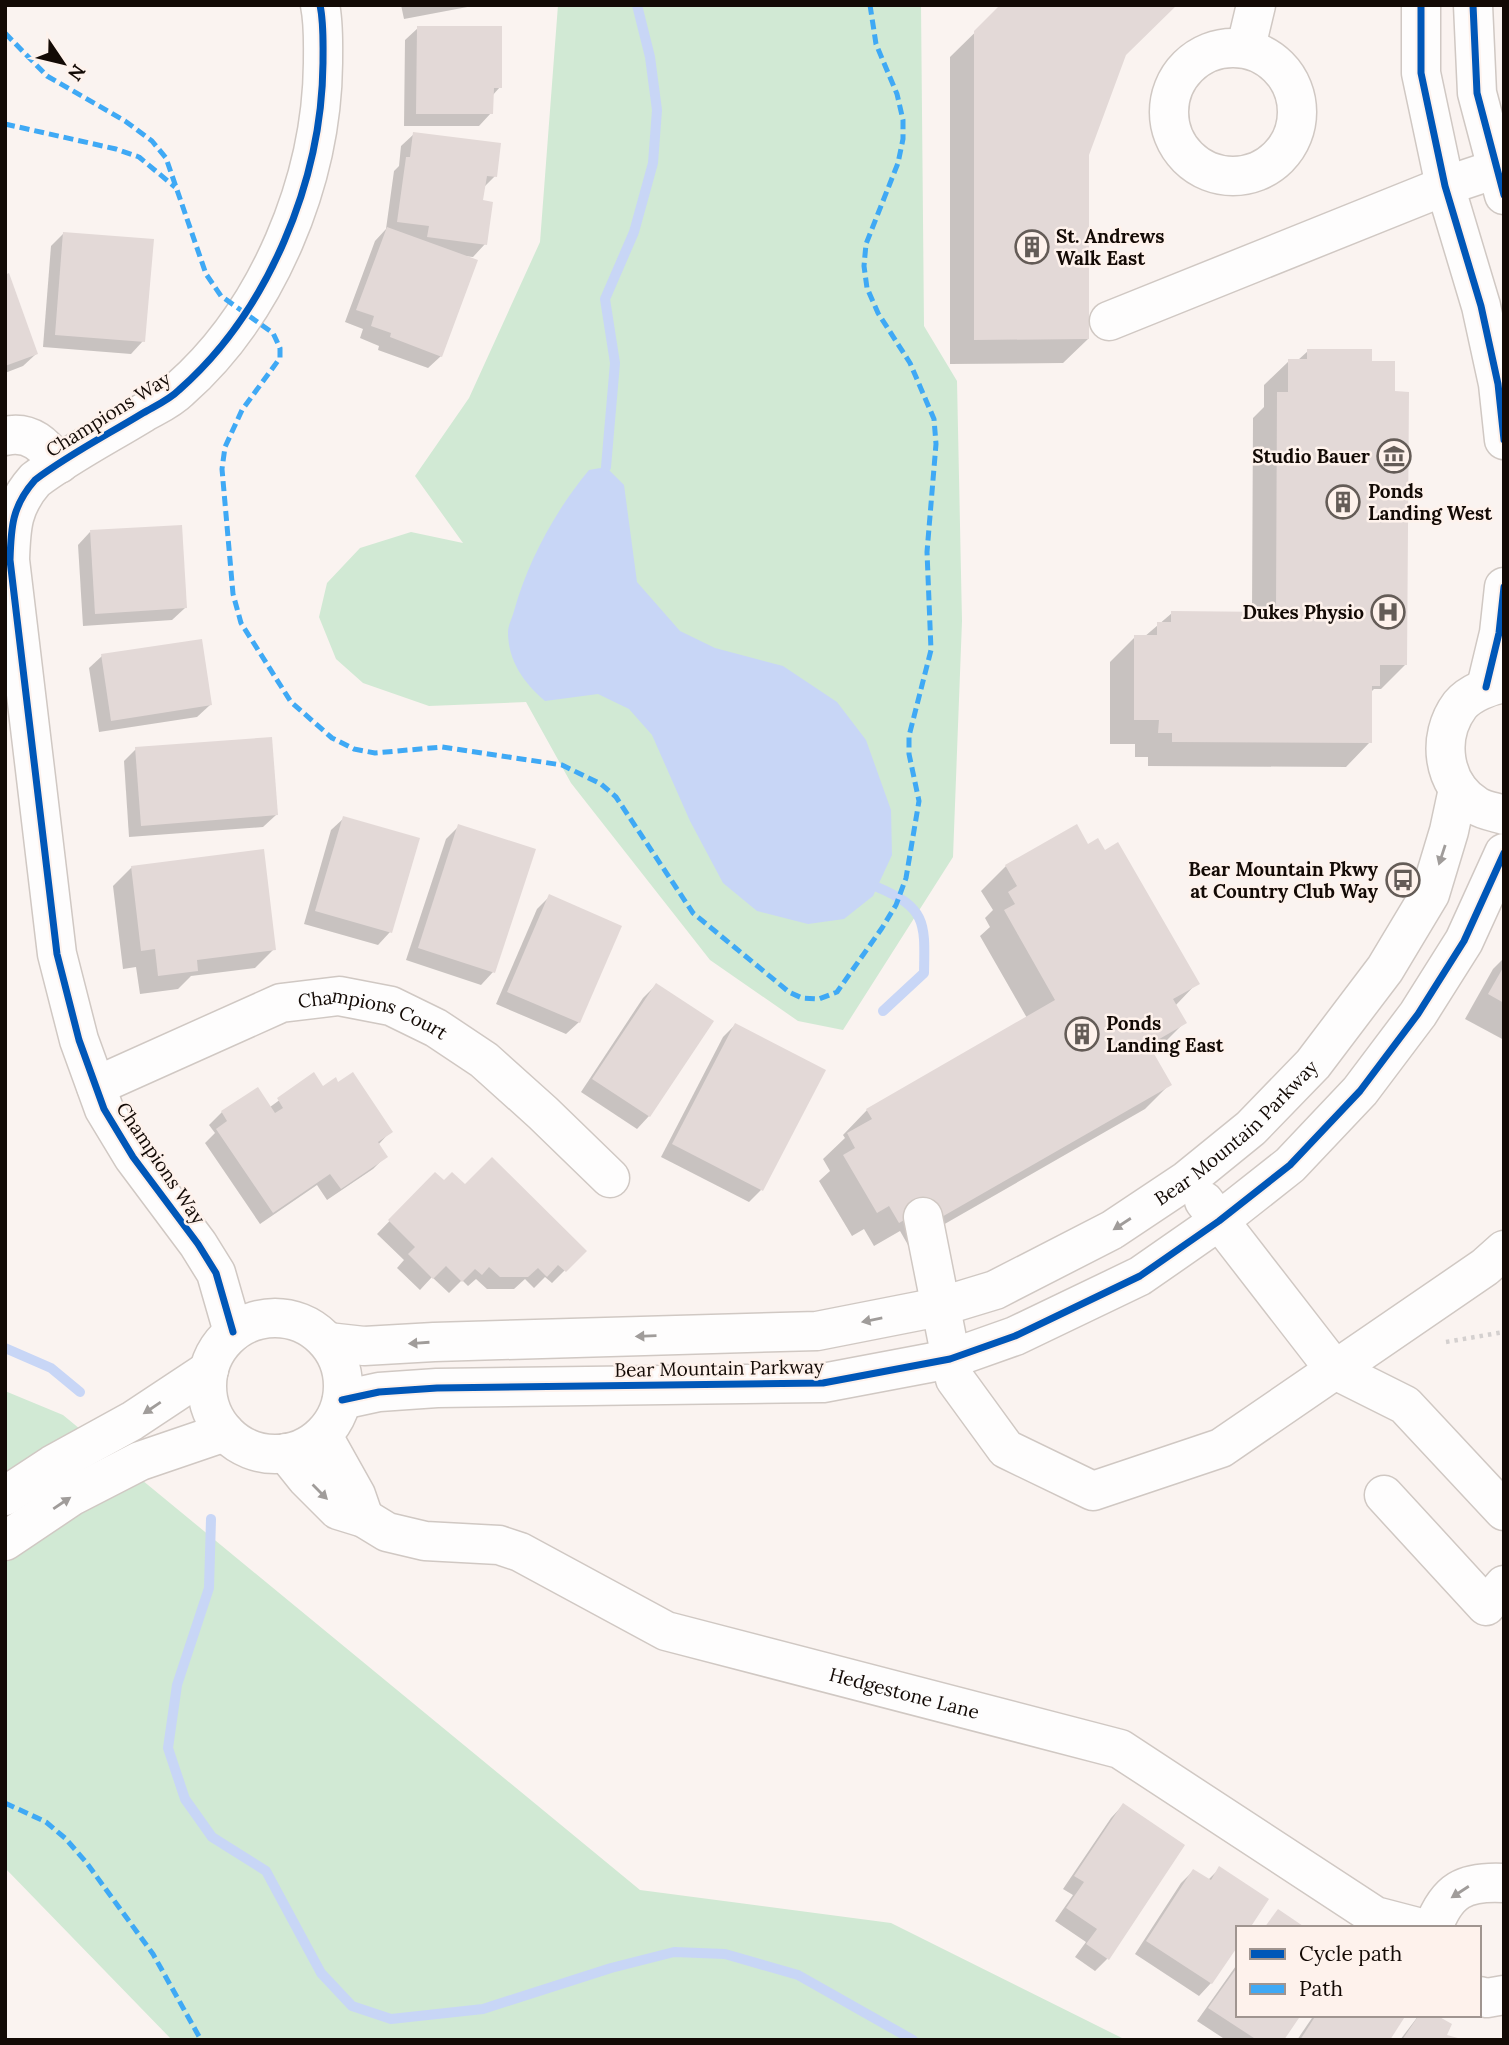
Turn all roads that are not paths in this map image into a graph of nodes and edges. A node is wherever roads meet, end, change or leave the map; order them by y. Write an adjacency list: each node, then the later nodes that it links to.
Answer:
1 (320, 5): 11 (street, Champions Way)
2 (1256, 5): 5 (street)
3 (1421, 5): 7 (street)
4 (1473, 5): 6 (street)
5 (1246, 47)
6 (1500, 182): 7 (street)
7 (1445, 186): 8 (street); 10 (street)
8 (1109, 321)
9 (5, 436): 11 (street)
10 (1504, 440)
11 (59, 464): 12 (street, Champions Way)
12 (8, 530): 18 (street, Champions Way)
13 (1504, 587): 14 (street)
14 (1495, 685): 15 (street)
15 (1458, 789): 16 (street); 20 (street, Bear Mountain Parkway, one-way to 20)
16 (1504, 815)
17 (1504, 853): 22 (street, Bear Mountain Parkway)
18 (96, 1086): 19 (street, Champions Court); 24 (street, Champions Way)
19 (610, 1178)
20 (1187, 1180): 22 (street); 25 (street, Bear Mountain Parkway, one-way to 25)
21 (923, 1217): 25 (street)
22 (1219, 1221): 29 (street, Bear Mountain Parkway); 31 (street)
23 (1504, 1250): 31 (street)
24 (216, 1273): 26 (street, Champions Way); 27 (street, Champions Way)
25 (939, 1307): 28 (street, Bear Mountain Parkway, one-way to 28); 29 (street)
26 (274, 1317): 27 (street); 28 (street)
27 (233, 1332): 30 (street)
28 (328, 1342): 32 (street)
29 (950, 1359): 31 (street); 32 (street, Bear Mountain Parkway)
30 (209, 1370): 33 (street); 37 (street, one-way to 37)
31 (1335, 1370): 38 (street)
32 (342, 1400): 34 (street)
33 (225, 1432): 35 (street); 40 (street, one-way to 33)
34 (323, 1436): 35 (street); 39 (street)
35 (286, 1453): 39 (street, Hedgestone Lane, one-way to 39)
36 (1384, 1495): 41 (street)
37 (5, 1496)
38 (1504, 1511)
39 (364, 1518): 43 (street, Hedgestone Lane)
40 (5, 1541)
41 (1504, 1585)
42 (1504, 1883): 44 (street, one-way to 44)
43 (1413, 1926)
44 (1434, 1926)
45 (1504, 1995): 46 (street)
46 (1481, 1996)

